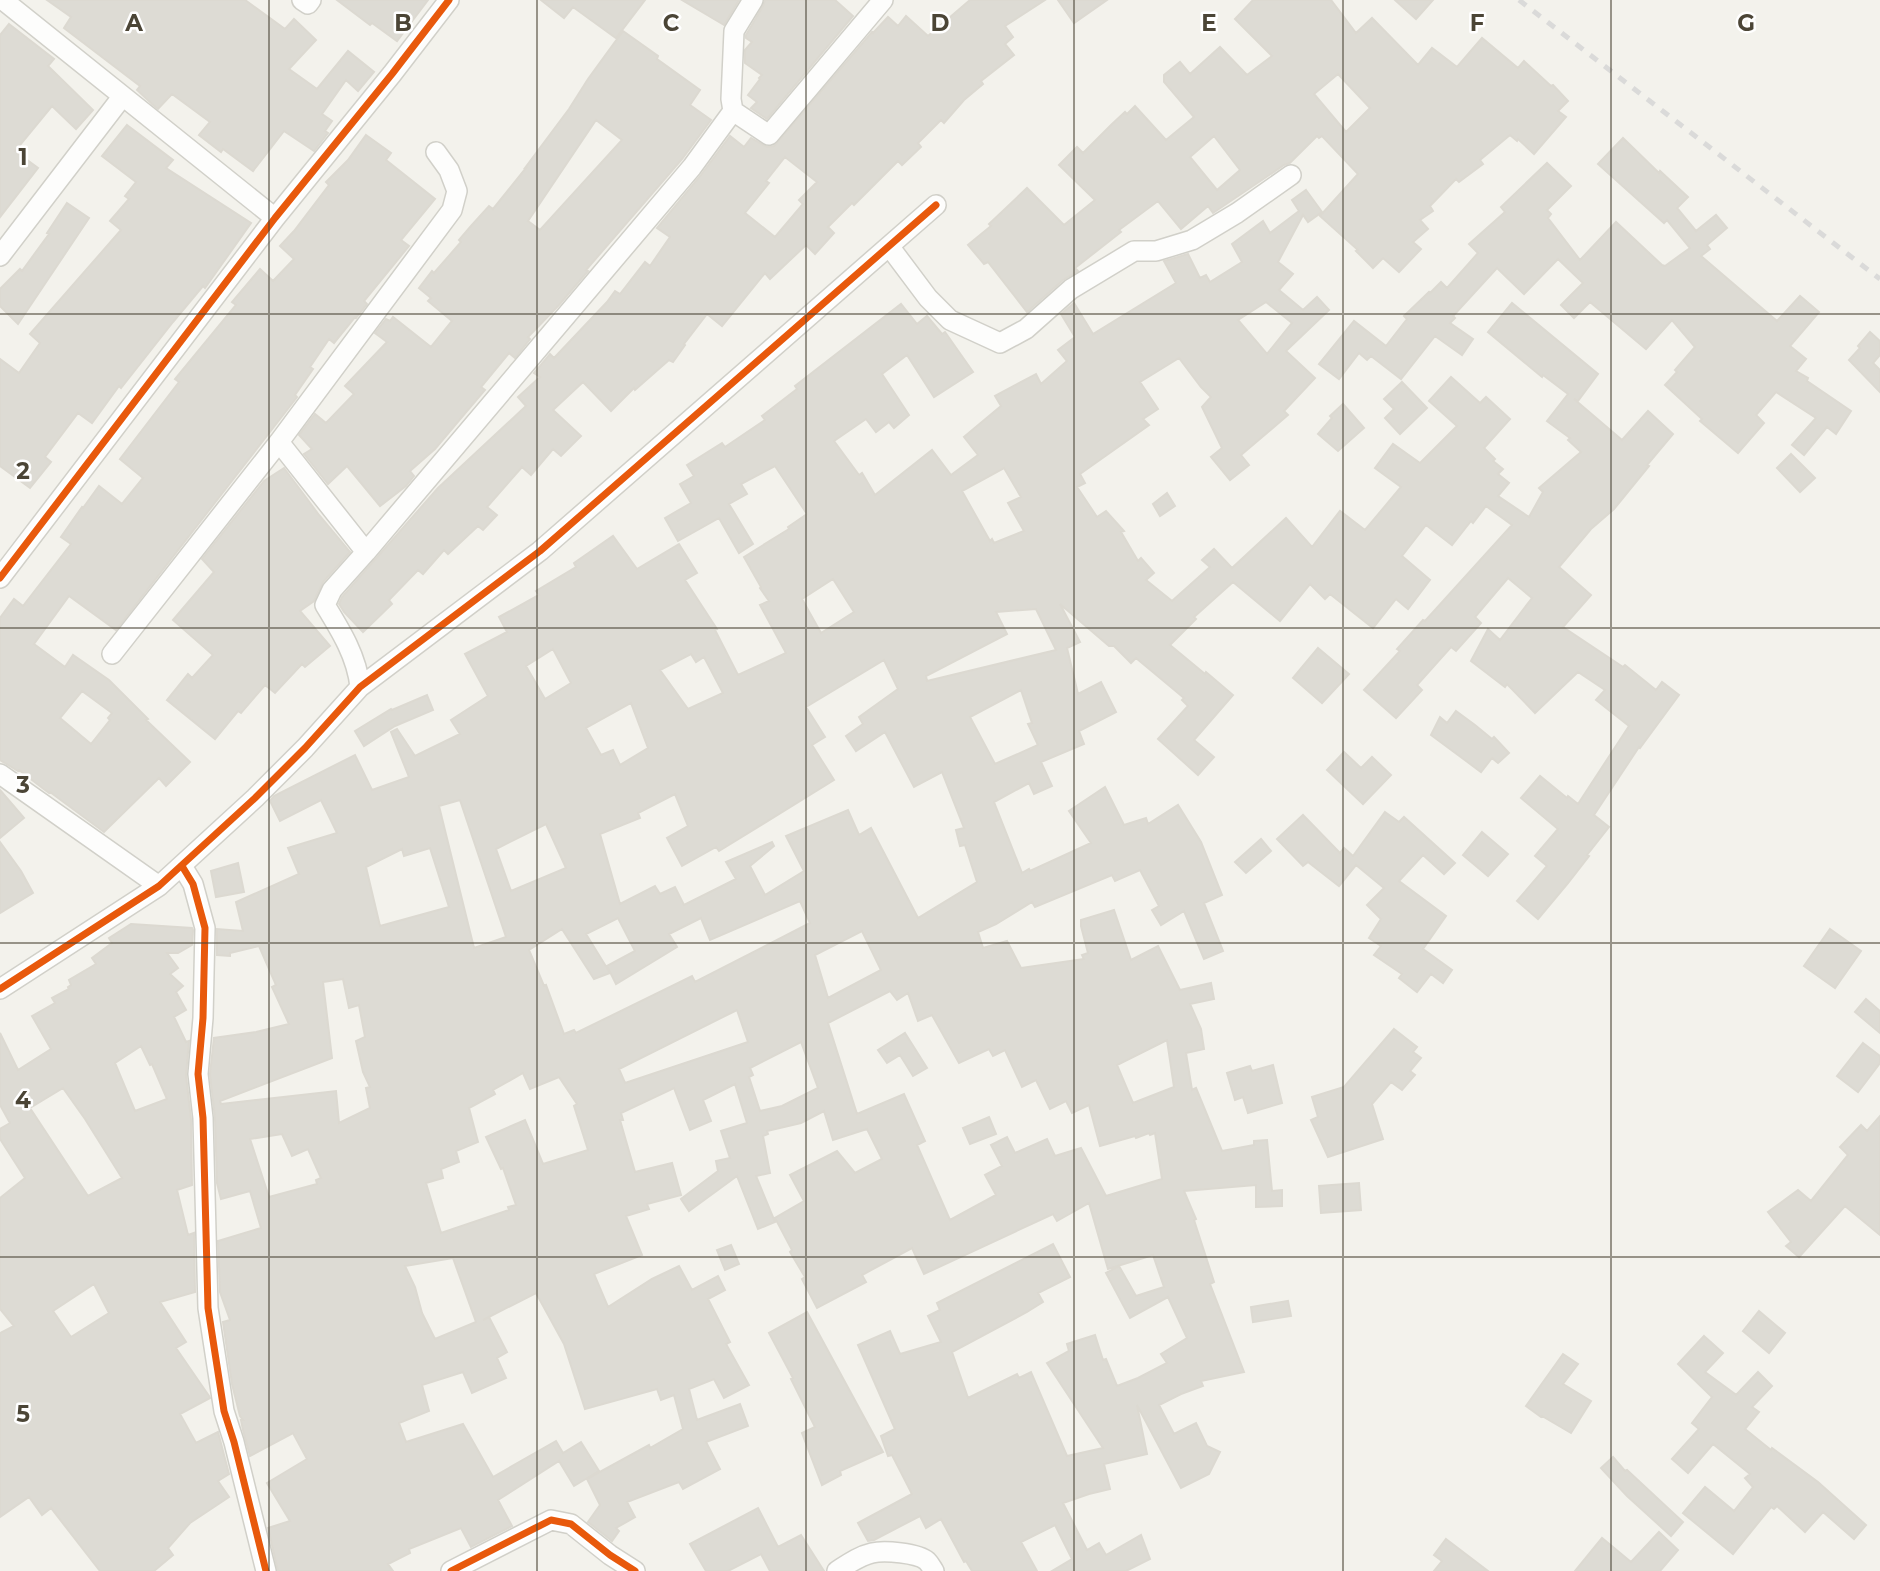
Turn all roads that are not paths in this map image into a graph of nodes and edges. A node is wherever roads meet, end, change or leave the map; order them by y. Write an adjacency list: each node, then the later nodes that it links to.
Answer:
1 (302, 0): 2 (street)
2 (311, 0)
3 (449, 0): 12 (street)
4 (753, 0): 8 (street)
5 (883, 0): 8 (street)
6 (4, 6): 7 (street)
7 (122, 97): 12 (street); 14 (street)
8 (733, 111): 16 (street)
9 (436, 152): 15 (street)
10 (1291, 175): 13 (street)
11 (936, 205): 13 (street)
12 (275, 218): 17 (street)
13 (889, 246): 19 (street)
14 (0, 256)
15 (279, 442): 16 (street); 18 (street)
16 (366, 552): 19 (street)
17 (0, 578)
18 (112, 654)
19 (360, 687): 21 (street)
20 (0, 774): 22 (street)
21 (182, 866): 22 (street); 24 (street)
22 (159, 886): 23 (street)
23 (0, 989)
24 (266, 1571)
25 (451, 1571): 26 (street)
26 (635, 1571)
27 (837, 1571): 28 (street)
28 (934, 1571)

